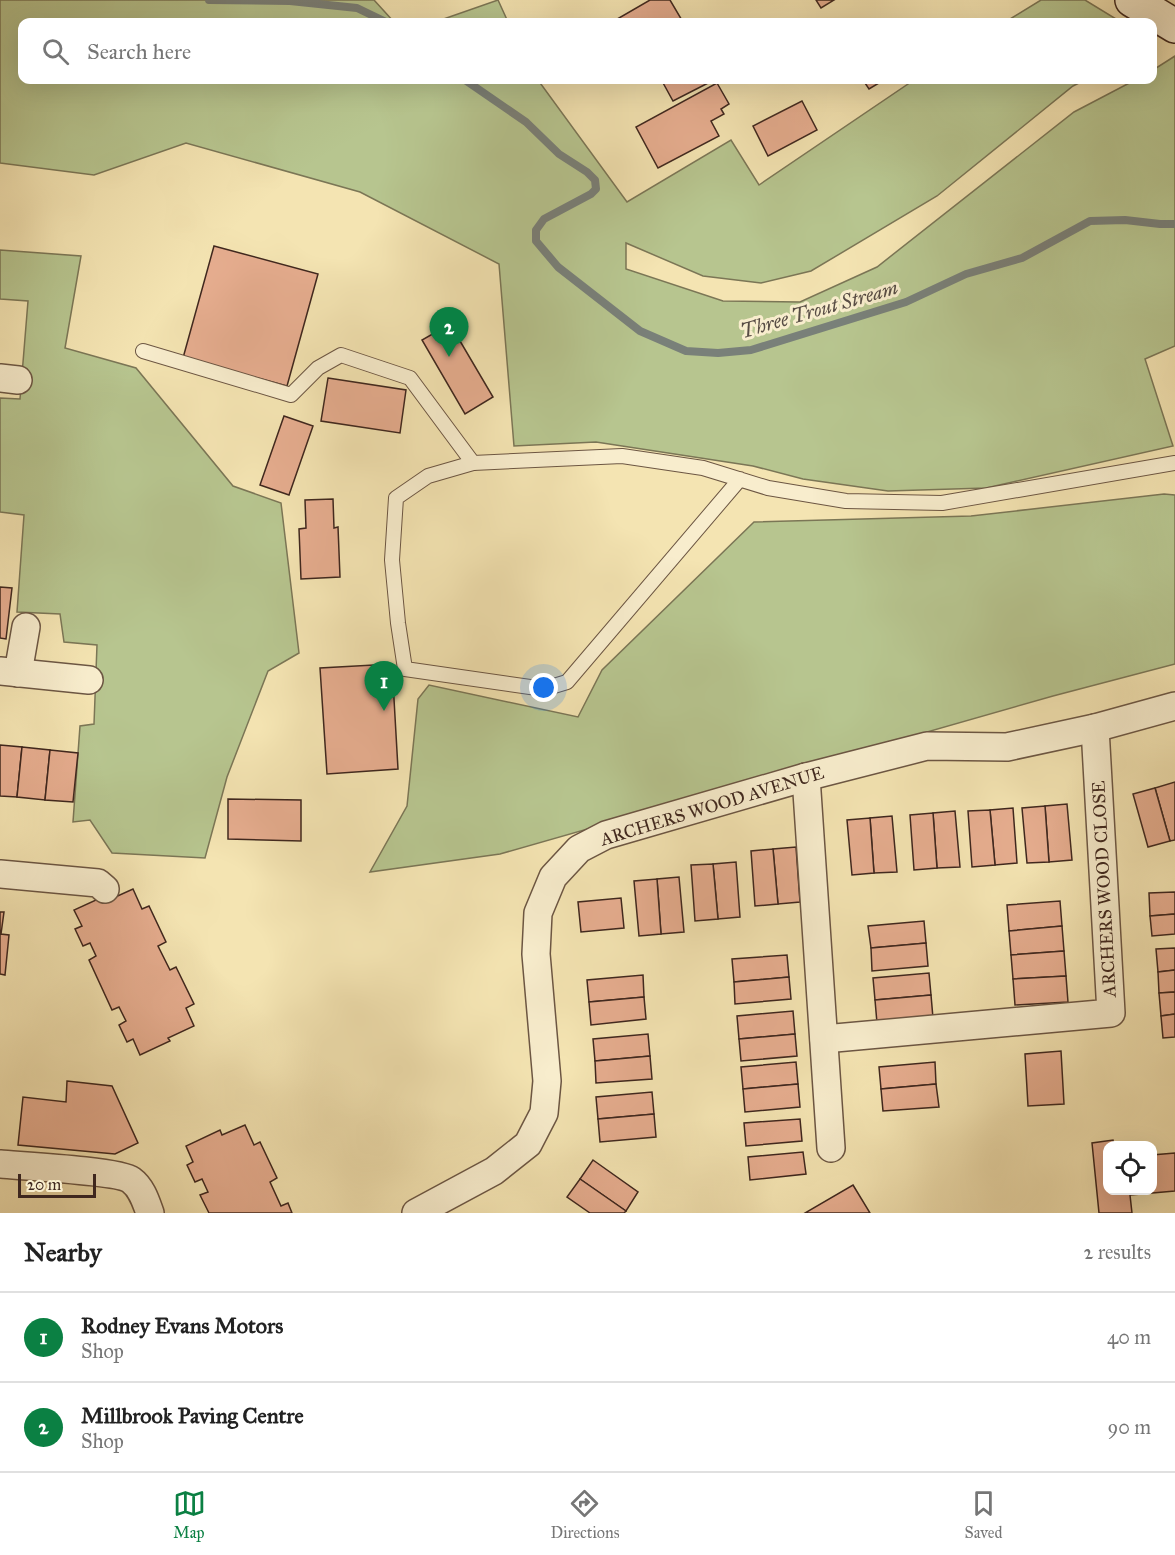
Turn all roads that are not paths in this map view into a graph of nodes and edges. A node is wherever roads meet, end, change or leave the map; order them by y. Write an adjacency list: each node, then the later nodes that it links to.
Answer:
1 (1132, 0): 2 (main road)
2 (1175, 26)
3 (143, 351): 4 (lane)
4 (473, 463): 6 (lane); 6 (lane)
5 (1175, 463): 6 (lane)
6 (740, 479)
7 (26, 627): 8 (street)
8 (9, 672): 9 (street)
9 (89, 680)
10 (1175, 706): 11 (street, ARCHERS WOOD AVENUE)
11 (1095, 728): 12 (street, ARCHERS WOOD AVENUE); 15 (street, ARCHERS WOOD CLOSE)
12 (806, 777): 15 (street); 19 (street, ARCHERS WOOD AVENUE)
13 (0, 874): 14 (street)
14 (105, 889)
15 (824, 1040): 16 (street)
16 (831, 1148)
17 (0, 1164): 18 (street)
18 (150, 1213)
19 (416, 1213)

